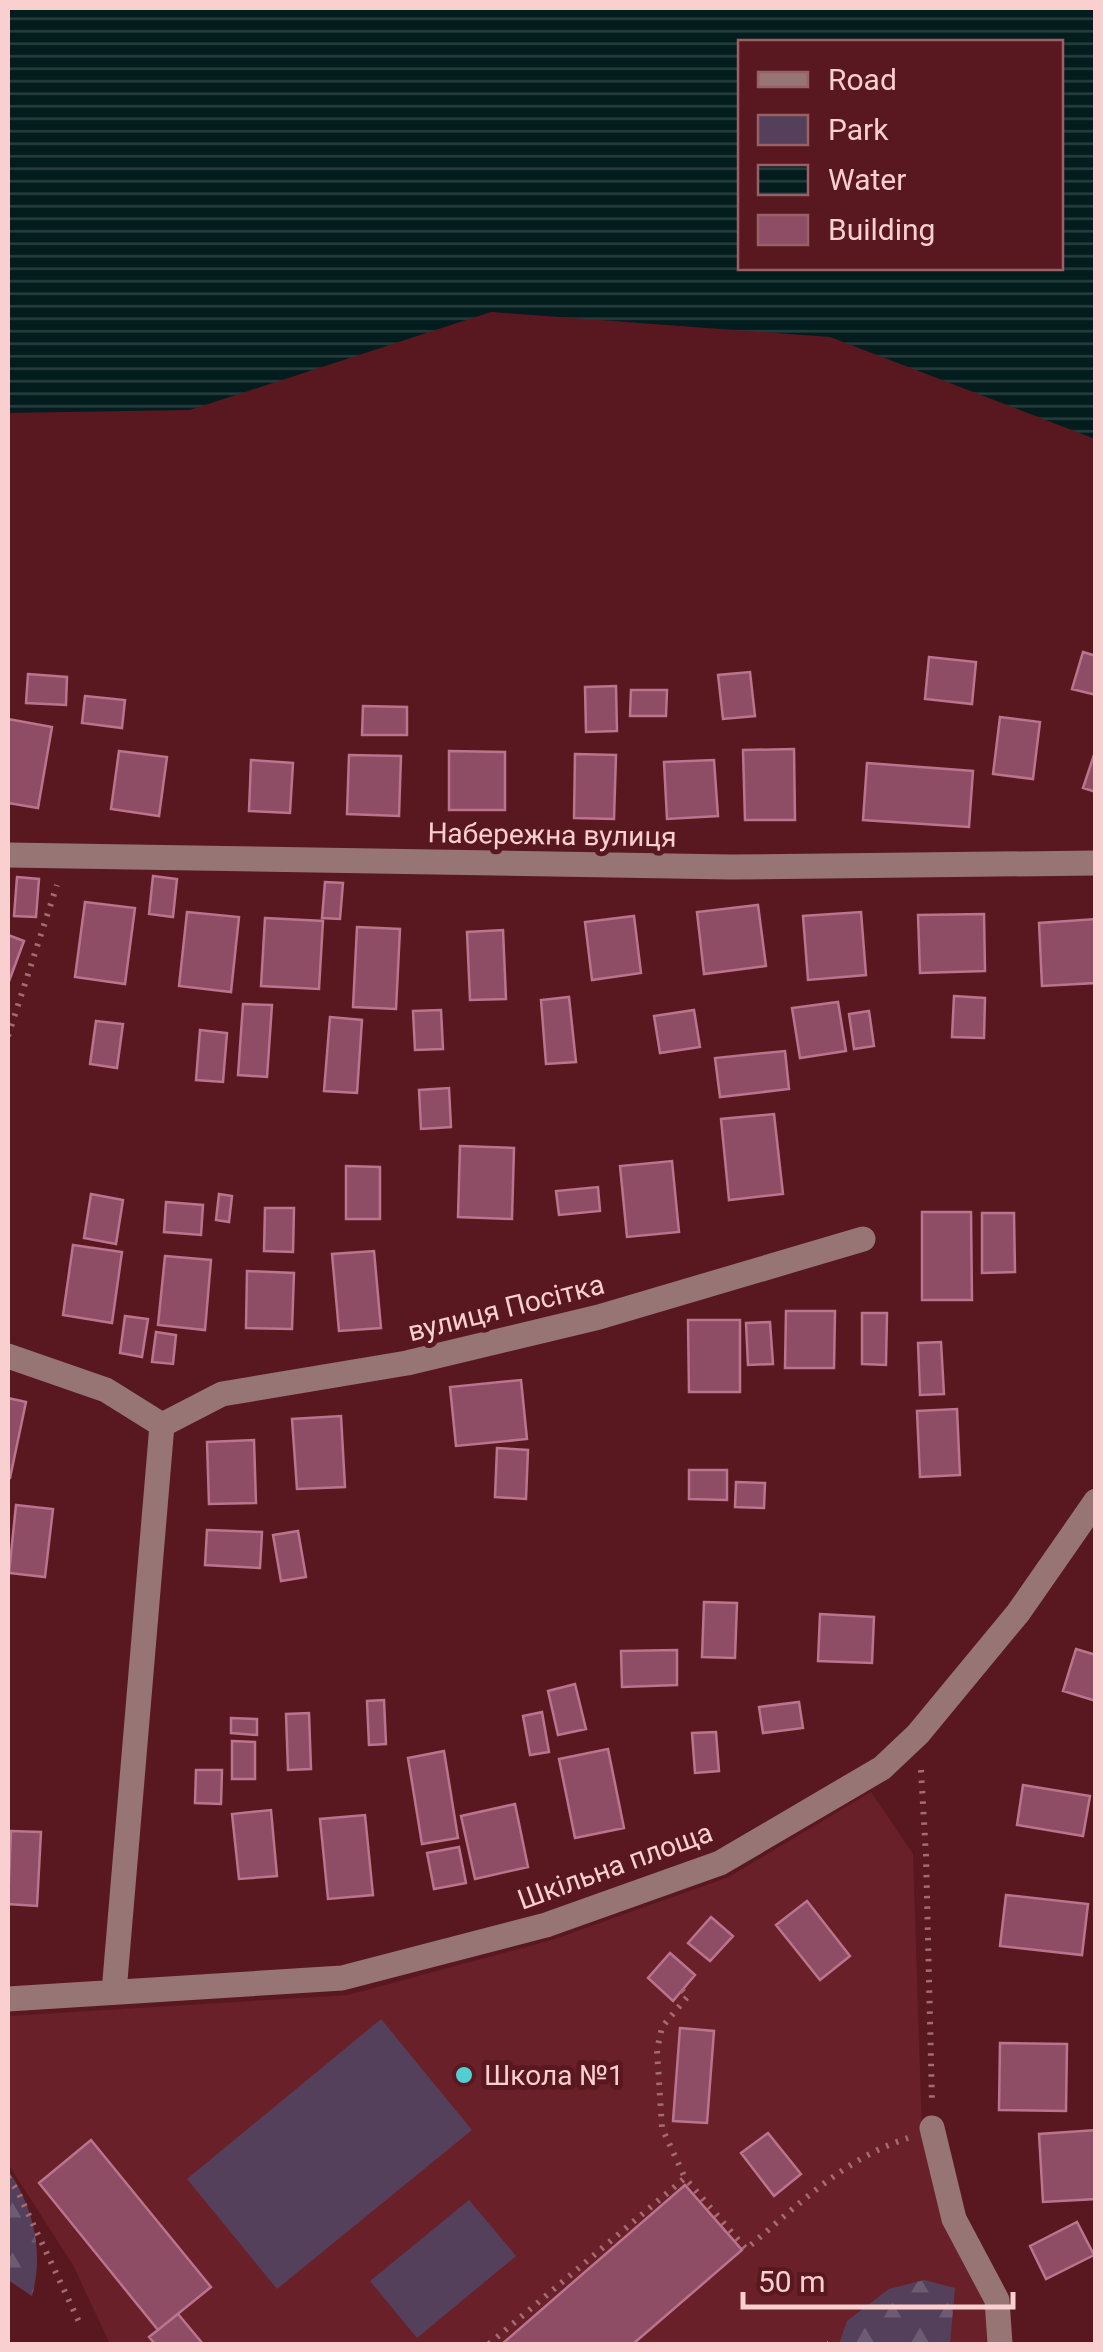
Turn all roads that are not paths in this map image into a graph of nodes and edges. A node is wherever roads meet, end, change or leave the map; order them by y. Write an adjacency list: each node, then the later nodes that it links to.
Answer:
1 (8, 855): 2 (street, Набережна вулиця)
2 (1096, 863)
3 (864, 1239): 5 (street, вулиця Посітка)
4 (8, 1356): 5 (street)
5 (162, 1425): 7 (street)
6 (1096, 1500): 7 (street, Шкільна площа)
7 (114, 1992): 8 (street, Шкільна площа)
8 (8, 1999)
9 (932, 2128): 10 (street)
10 (1000, 2344)

